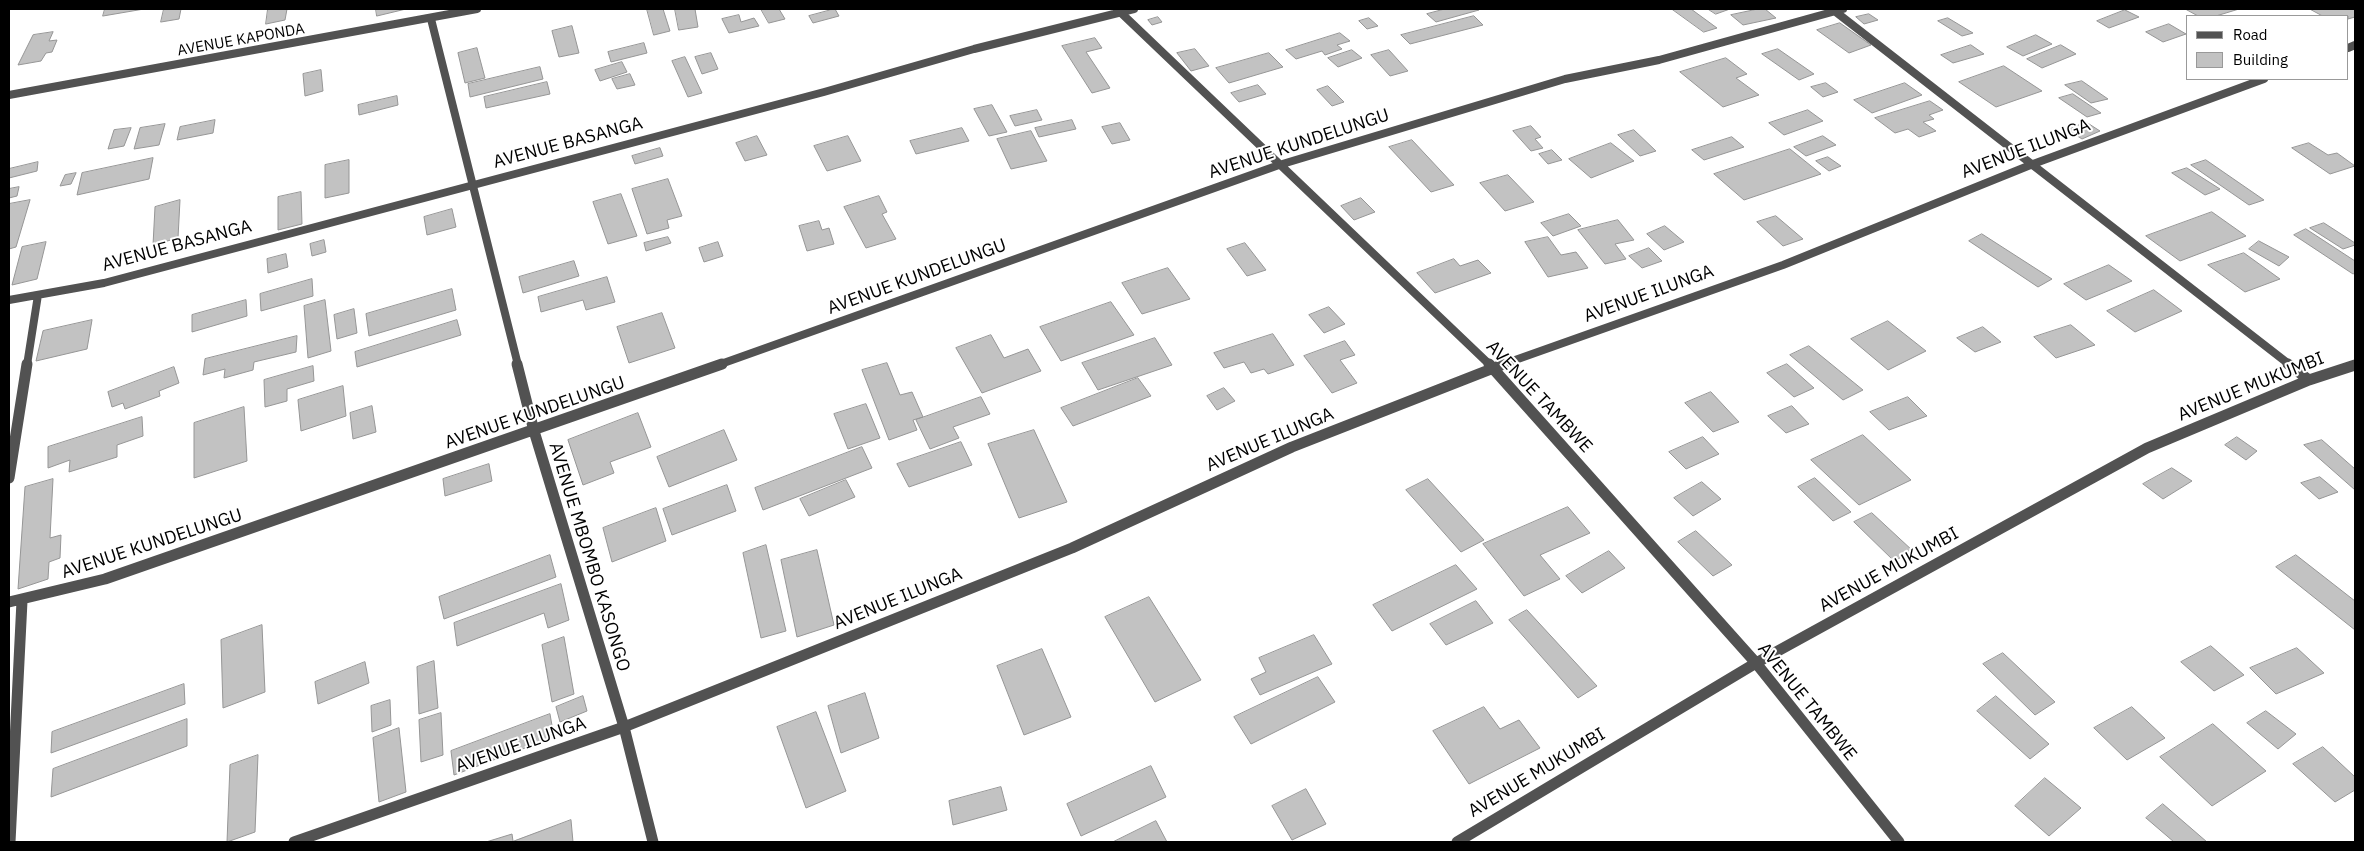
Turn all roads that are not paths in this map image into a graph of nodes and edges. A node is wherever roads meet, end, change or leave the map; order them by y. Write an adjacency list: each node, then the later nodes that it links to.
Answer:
1 (477, 9): 5 (street, AVENUE KAPONDA)
2 (1134, 9): 3 (street, AVENUE BASANGA)
3 (1119, 10): 9 (street, AVENUE TAMBWE); 10 (street, AVENUE BASANGA)
4 (1836, 10): 8 (street); 9 (street, AVENUE KUNDELUNGU)
5 (431, 19): 7 (street, AVENUE KAPONDA); 10 (street, AVENUE MBOMBO KASONGO)
6 (2261, 80): 8 (street, AVENUE ILUNGA)
7 (9, 96)
8 (2033, 164): 14 (street, AVENUE ILUNGA); 15 (street)
9 (1279, 165): 14 (street, AVENUE TAMBWE); 16 (street, AVENUE KUNDELUNGU)
10 (471, 186): 11 (street, AVENUE BASANGA); 16 (street, AVENUE MBOMBO KASONGO)
11 (38, 295): 12 (street, AVENUE BASANGA); 17 (street)
12 (9, 300)
13 (2355, 365): 15 (street, AVENUE MUKUMBI)
14 (1493, 368): 20 (street, AVENUE TAMBWE); 21 (street, AVENUE ILUNGA)
15 (2309, 380): 20 (street, AVENUE MUKUMBI)
16 (534, 431): 18 (street, AVENUE KUNDELUNGU); 21 (street, AVENUE MBOMBO KASONGO)
17 (9, 478)
18 (22, 601): 19 (street, AVENUE KUNDELUNGU); 22 (street)
19 (9, 602)
20 (1756, 663): 25 (street, AVENUE MUKUMBI); 26 (street, AVENUE TAMBWE)
21 (624, 727): 23 (street, AVENUE ILUNGA); 24 (street, AVENUE MBOMBO KASONGO)
22 (10, 842)
23 (294, 842)
24 (653, 842)
25 (1456, 842)
26 (1898, 842)

